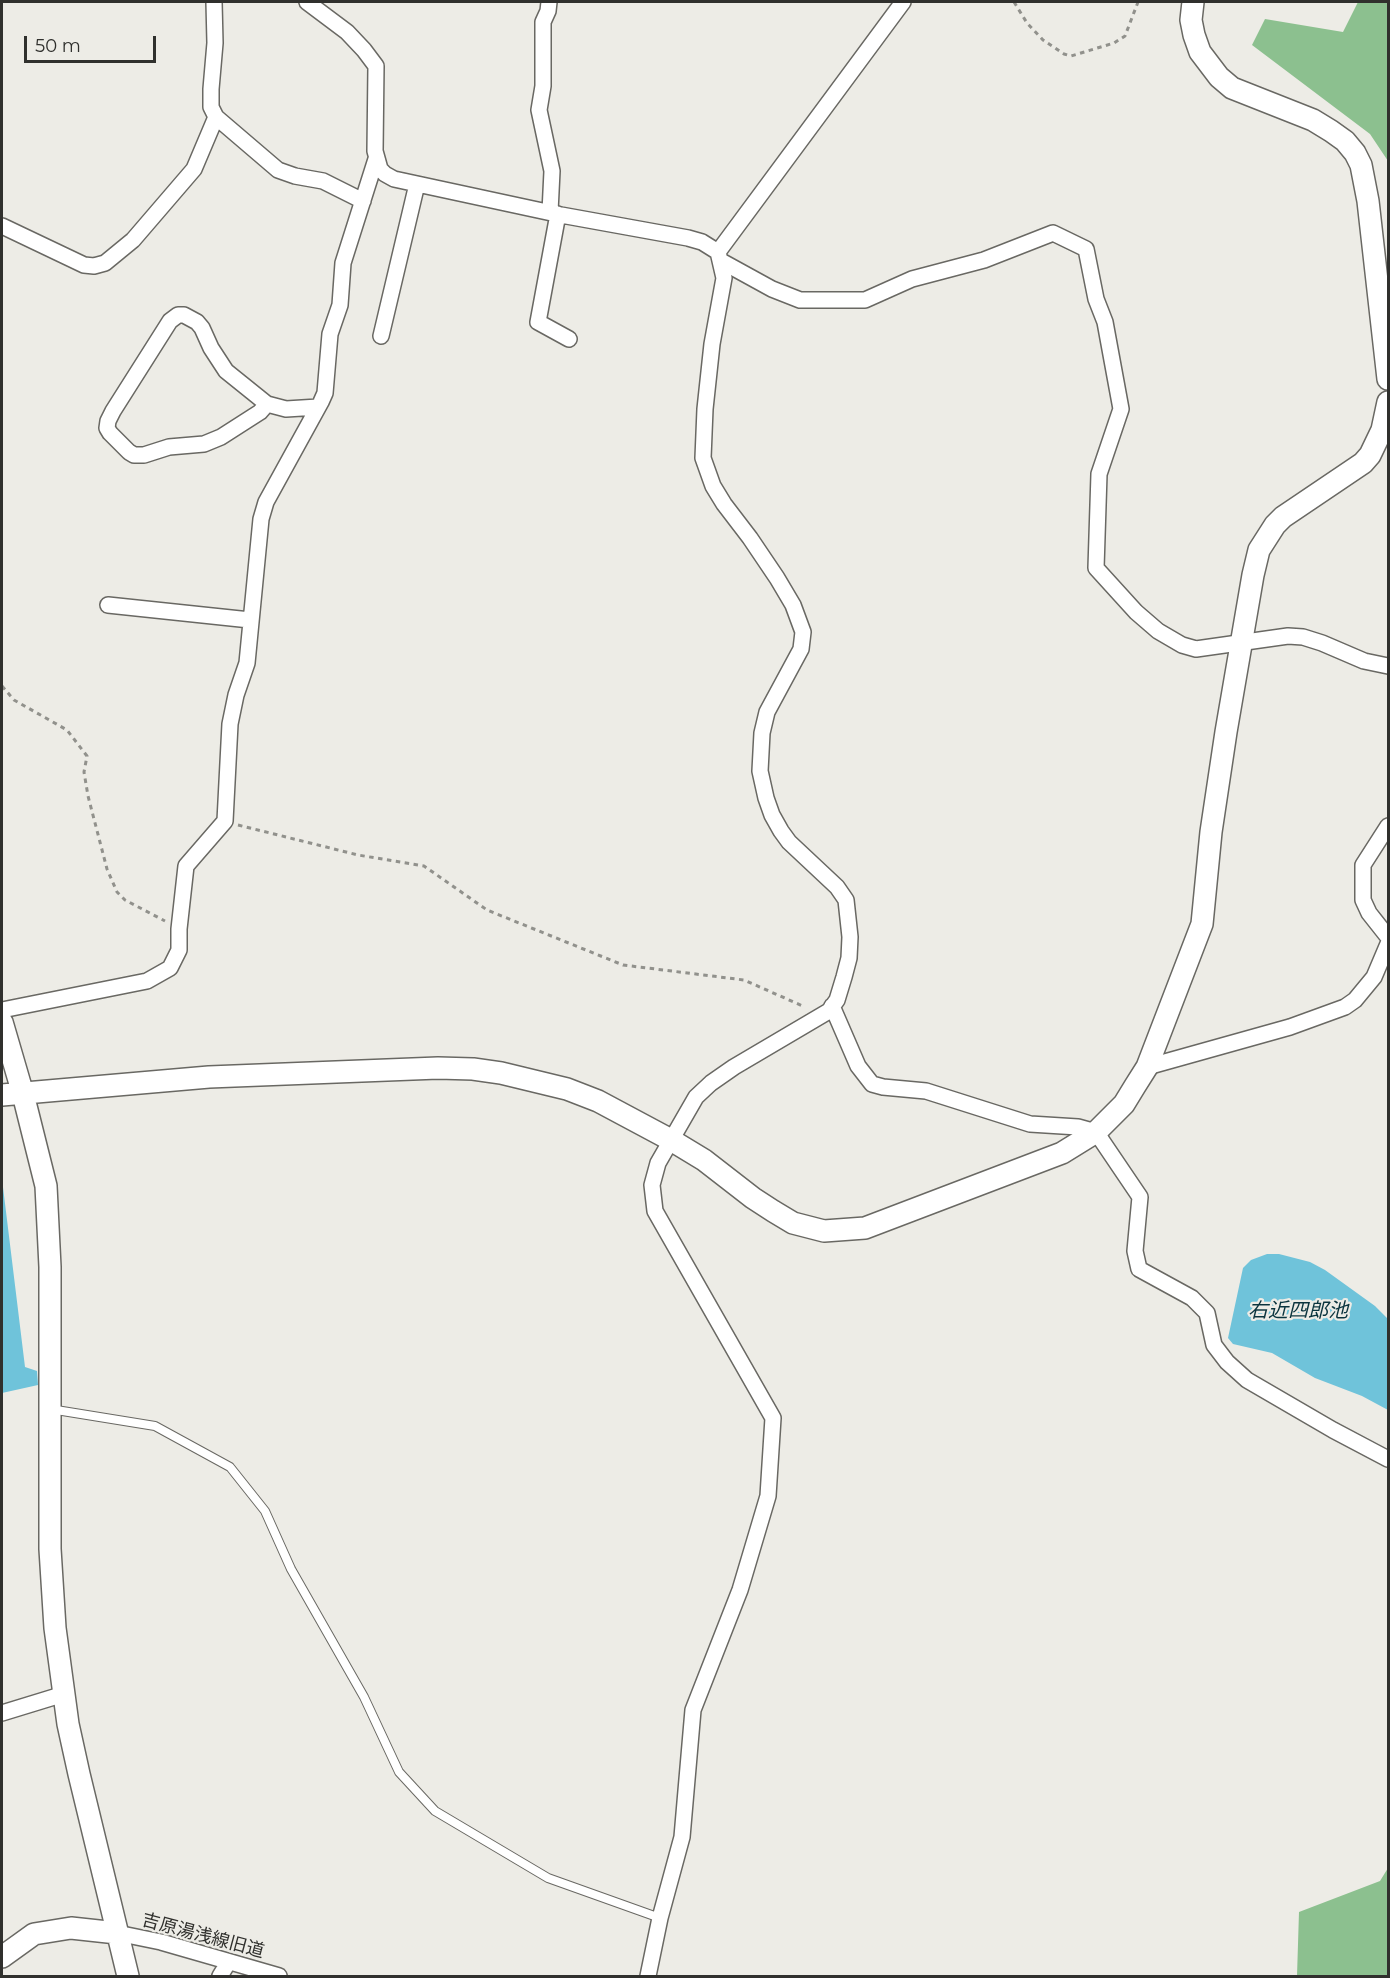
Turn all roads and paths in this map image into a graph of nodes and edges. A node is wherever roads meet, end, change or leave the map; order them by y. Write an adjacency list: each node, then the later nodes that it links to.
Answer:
1 (214, 2): 8 (street)
2 (307, 2): 9 (street)
3 (549, 2): 12 (street)
4 (903, 2): 14 (street)
5 (1014, 2): 6 (path)
6 (1138, 2)
7 (1193, 2): 17 (street)
8 (216, 117): 11 (street); 13 (street)
9 (376, 159): 10 (street); 11 (street)
10 (417, 184): 12 (street); 15 (street)
11 (363, 201): 20 (street)
12 (554, 213): 14 (street); 16 (street)
13 (2, 226)
14 (720, 257): 23 (street); 32 (street)
15 (381, 336)
16 (569, 339)
17 (1389, 379)
18 (1389, 402): 23 (street)
19 (267, 404): 19 (street); 20 (street)
20 (318, 407): 22 (street)
21 (108, 605): 22 (street)
22 (250, 620): 26 (street)
23 (1241, 641): 24 (street); 34 (street)
24 (1389, 666)
25 (2, 686): 28 (path)
26 (225, 821): 28 (street); 32 (path)
27 (1389, 826): 29 (street)
28 (180, 929): 31 (street)
29 (1389, 938)
30 (1389, 944): 34 (street)
31 (2, 1010)
32 (828, 1010): 37 (street); 38 (street)
33 (2, 1022): 35 (street)
34 (1147, 1067): 37 (street)
35 (23, 1094): 36 (street); 38 (street); 39 (street)
36 (2, 1095)
37 (1096, 1132): 38 (street); 40 (street)
38 (671, 1140): 43 (street)
39 (50, 1409): 41 (street); 43 (lane)
40 (1389, 1459)
41 (64, 1694): 42 (street); 44 (street)
42 (2, 1713)
43 (660, 1918): 50 (street)
44 (117, 1933): 45 (street); 46 (street, 吉原湯浅線旧道); 47 (street)
45 (2, 1957)
46 (228, 1963): 48 (street); 49 (street, 吉原湯浅線旧道)
47 (128, 1977)
48 (220, 1977)
49 (279, 1977)
50 (648, 1977)

